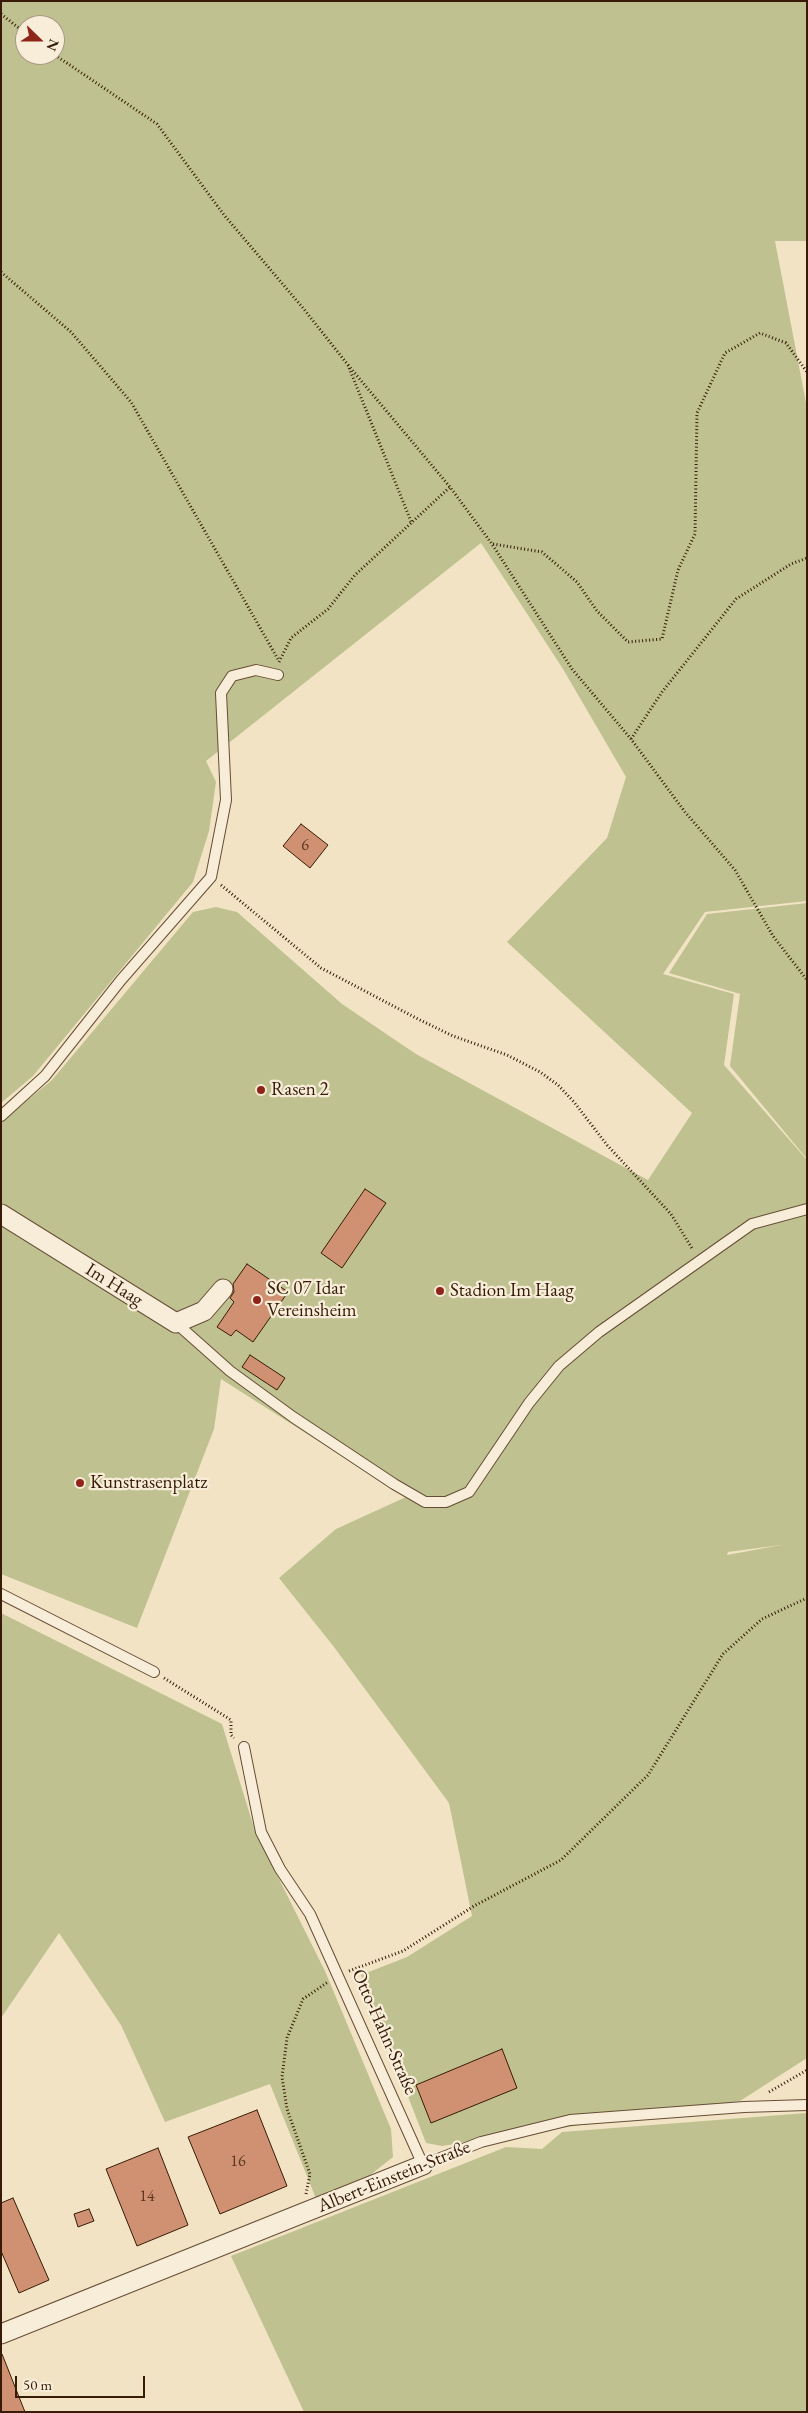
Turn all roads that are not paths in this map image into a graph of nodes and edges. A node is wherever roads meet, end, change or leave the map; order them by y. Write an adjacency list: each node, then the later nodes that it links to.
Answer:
1 (278, 675): 2 (lane)
2 (1, 1116)
3 (807, 1209): 6 (lane)
4 (1, 1214): 6 (street, Im Haag)
5 (223, 1288): 6 (street)
6 (176, 1324)
7 (1, 1594): 8 (lane)
8 (154, 1672)
9 (244, 1747): 11 (lane, Otto-Hahn-Straße)
10 (807, 2105): 11 (lane, Albert-Einstein-Straße)
11 (423, 2165): 12 (street, Albert-Einstein-Straße)
12 (2, 2331)

